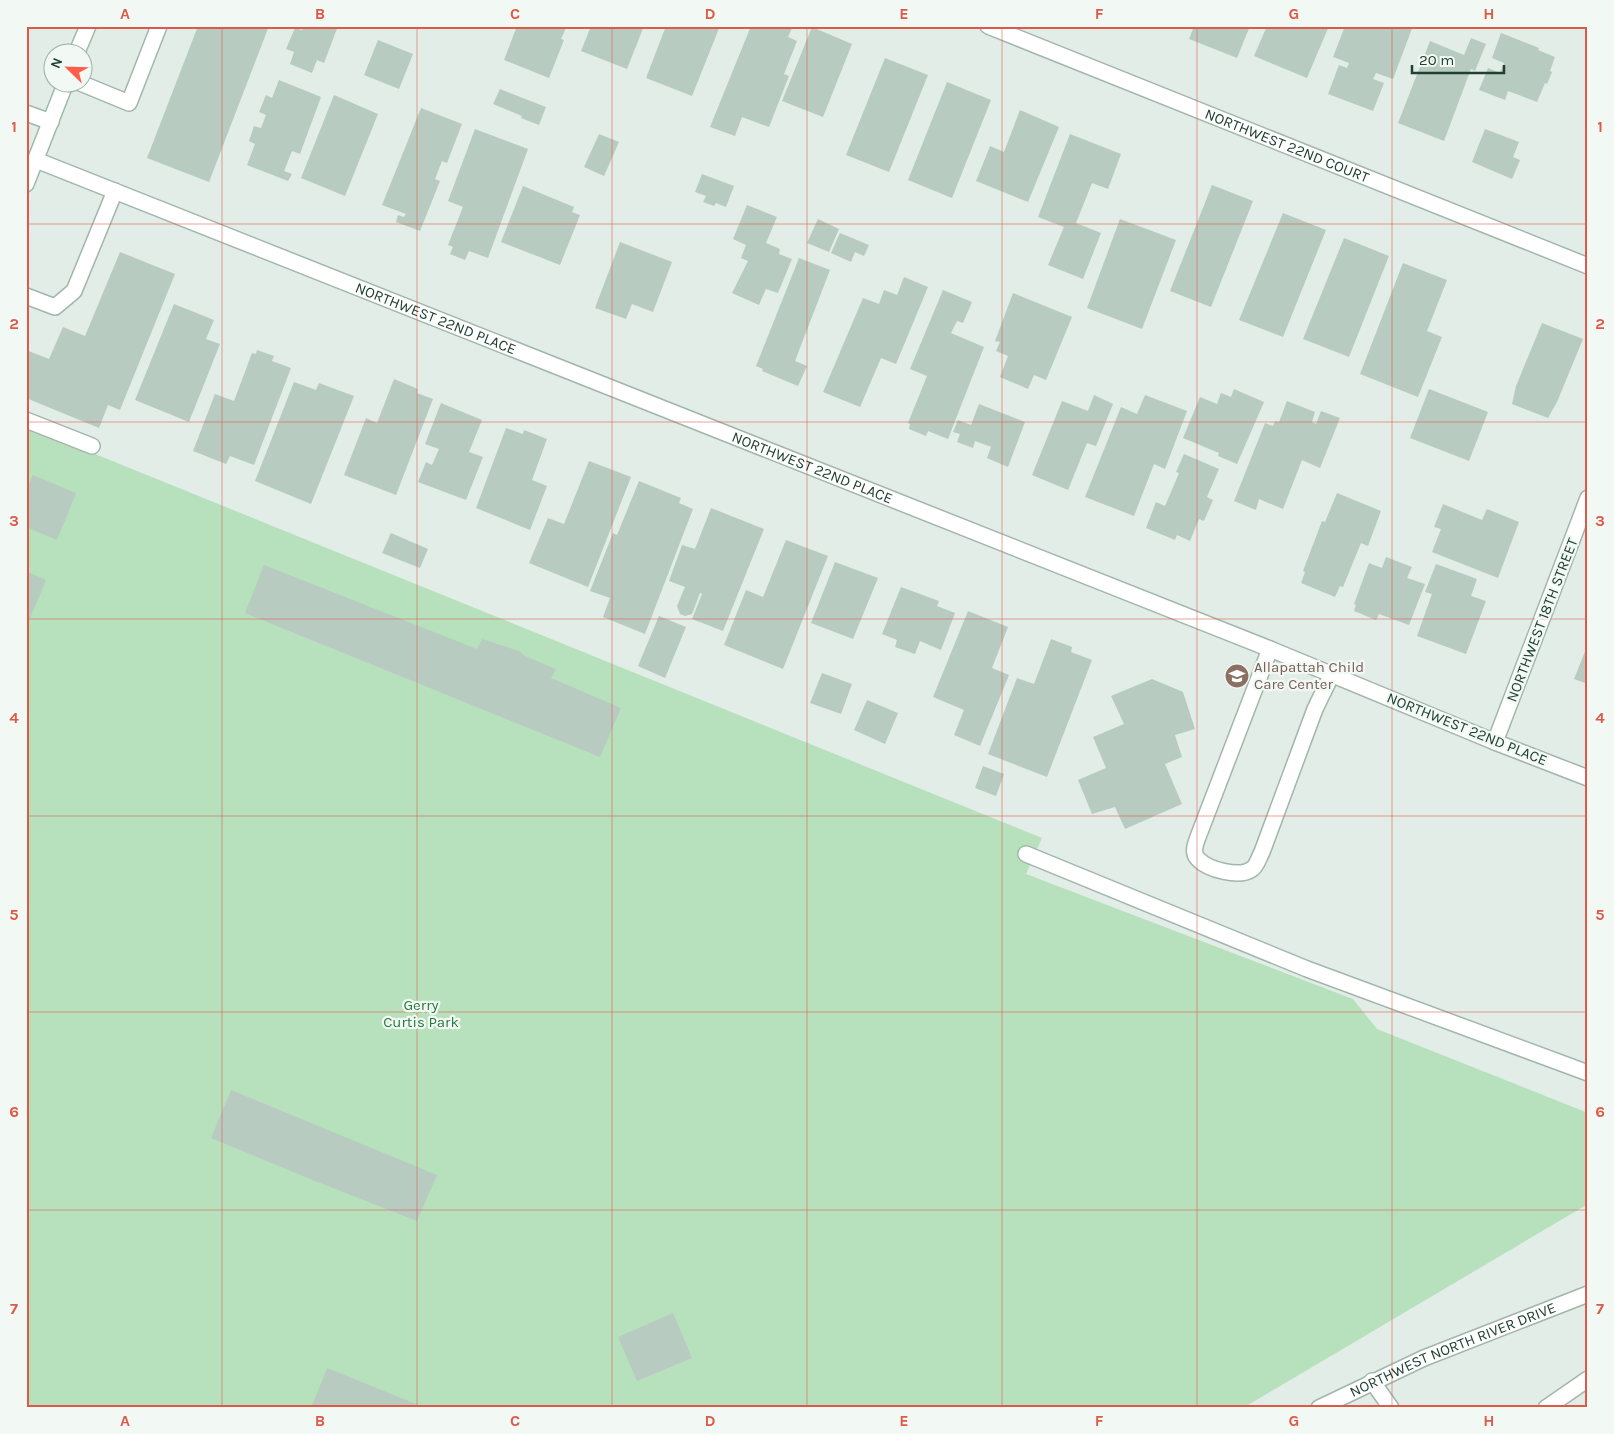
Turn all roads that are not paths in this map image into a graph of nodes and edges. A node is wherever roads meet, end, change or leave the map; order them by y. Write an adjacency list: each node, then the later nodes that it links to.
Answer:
1 (88, 26): 4 (street)
2 (159, 26): 5 (street)
3 (988, 26): 12 (street, NORTHWEST 22ND COURT)
4 (82, 42)
5 (92, 88)
6 (62, 92): 8 (street)
7 (26, 112): 8 (street)
8 (51, 122): 9 (street)
9 (36, 160): 10 (street); 11 (street, NORTHWEST 22ND PLACE)
10 (26, 184)
11 (115, 192): 13 (street); 17 (street, NORTHWEST 22ND PLACE)
12 (1588, 266)
13 (26, 296)
14 (26, 420): 15 (street)
15 (92, 446)
16 (1588, 498): 19 (street, NORTHWEST 18TH STREET)
17 (1270, 649): 18 (street, NORTHWEST 22ND PLACE); 18 (street)
18 (1332, 674): 19 (street, NORTHWEST 22ND PLACE)
19 (1495, 742): 20 (street, NORTHWEST 22ND PLACE)
20 (1588, 778)
21 (1026, 854): 22 (street)
22 (1588, 1073)
23 (1588, 1294): 25 (street, NORTHWEST NORTH RIVER DRIVE)
24 (1588, 1380): 28 (street)
25 (1372, 1381): 26 (street, NORTHWEST NORTH RIVER DRIVE); 27 (street)
26 (1319, 1408)
27 (1391, 1408)
28 (1546, 1408)

